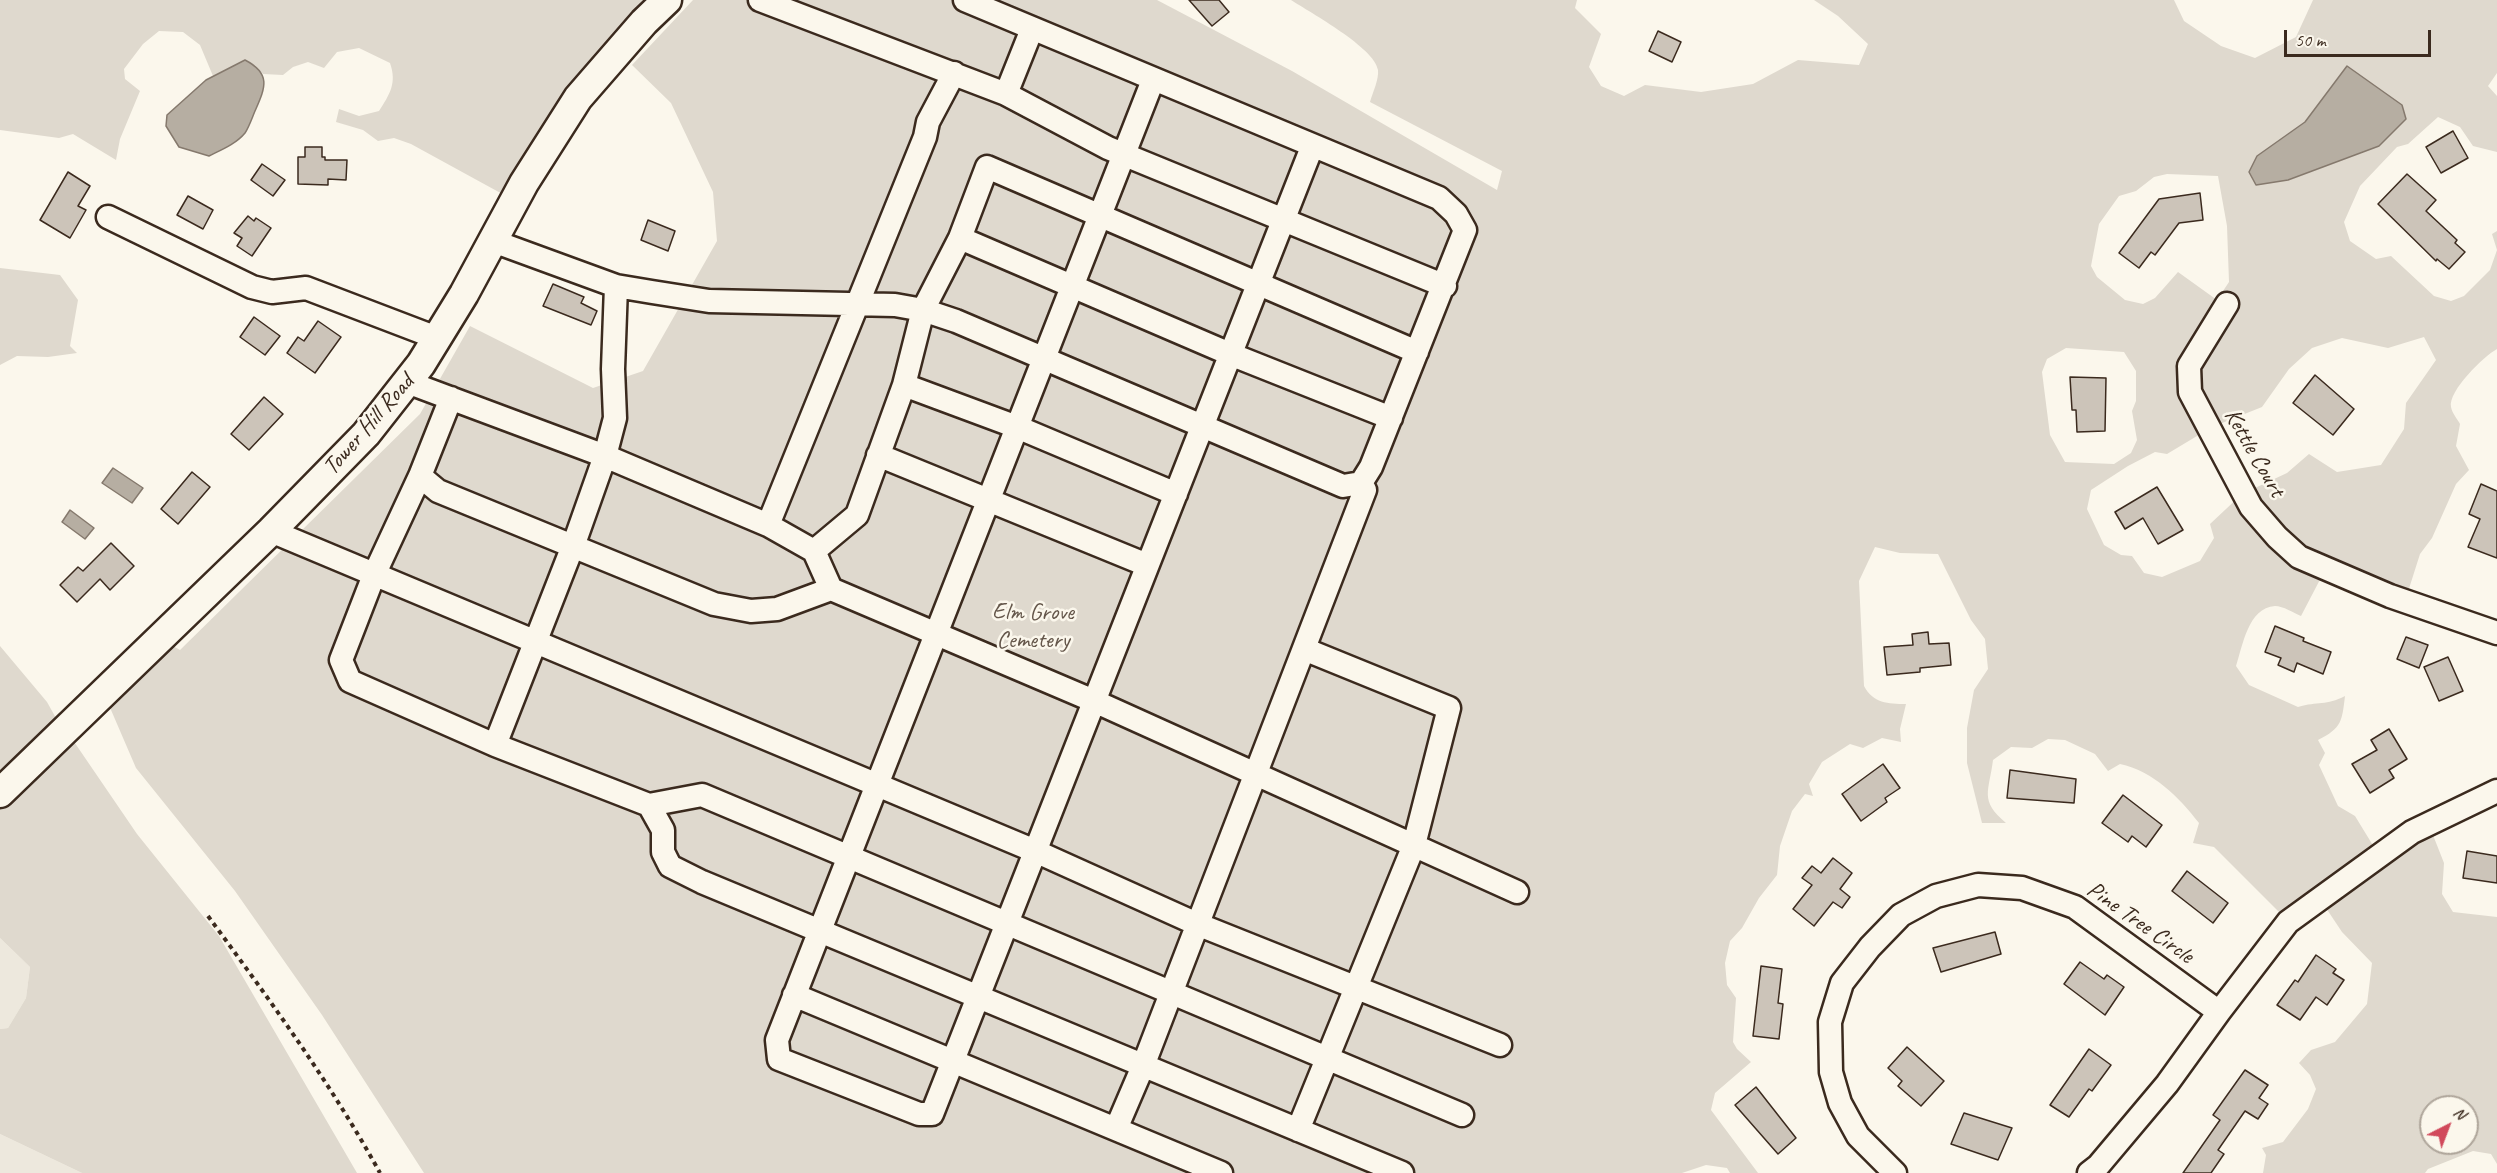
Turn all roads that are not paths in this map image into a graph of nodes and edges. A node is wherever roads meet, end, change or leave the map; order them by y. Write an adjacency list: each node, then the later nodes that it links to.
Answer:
1 (667, 0): 16 (main road, Tower Hill Road)
2 (760, 0): 4 (street)
3 (965, 0): 5 (street)
4 (785, 4): 7 (street)
5 (996, 7): 6 (street)
6 (1032, 29): 8 (street); 9 (street)
7 (954, 73): 9 (street); 21 (street)
8 (1153, 80): 10 (street); 11 (street)
9 (1006, 94): 11 (street)
10 (1312, 147): 14 (street); 20 (street)
11 (1124, 154): 12 (street); 14 (street)
12 (1100, 215): 15 (street); 17 (street); 18 (street)
13 (108, 217): 24 (street)
14 (1283, 219): 17 (street); 20 (street)
15 (960, 238): 18 (street); 23 (street)
16 (493, 241): 19 (street); 24 (main road, Tower Hill Road)
17 (1258, 282): 25 (street); 26 (street)
18 (1073, 285): 26 (street); 27 (street)
19 (616, 286): 21 (street); 35 (street)
20 (1445, 286): 25 (street)
21 (856, 304): 23 (street); 40 (street)
22 (2227, 304): 47 (street, Kettle Court)
23 (923, 310): 27 (street); 29 (street)
24 (437, 338): 28 (main road, Tower Hill Road)
25 (1417, 352): 31 (street)
26 (1230, 354): 31 (street); 32 (street)
27 (1044, 358): 32 (street); 33 (street)
28 (407, 382): 30 (street); 41 (main road, Tower Hill Road)
29 (904, 385): 33 (street); 34 (street)
30 (451, 398): 35 (street); 36 (street)
31 (1391, 418): 37 (street)
32 (1202, 426): 37 (street); 38 (street)
33 (1017, 427): 38 (street); 39 (street)
34 (878, 455): 39 (street); 43 (street)
35 (605, 456): 40 (street); 42 (street)
36 (420, 476): 42 (street); 45 (street)
37 (1361, 483): 50 (street)
38 (1176, 494): 44 (street)
39 (989, 500): 44 (street); 48 (street)
40 (768, 525): 43 (street)
41 (271, 531): 45 (street); 56 (main road, Tower Hill Road)
42 (572, 548): 46 (street); 49 (street)
43 (814, 551): 46 (street)
44 (1148, 565): 51 (street)
45 (374, 575): 49 (street); 52 (street)
46 (831, 590): 48 (street)
47 (2497, 633)
48 (936, 634): 51 (street); 54 (street)
49 (534, 642): 52 (street); 54 (street)
50 (1304, 649): 53 (street); 58 (street)
51 (1094, 701): 53 (street); 59 (street)
52 (495, 745): 57 (street)
53 (1256, 773): 58 (street); 63 (street)
54 (877, 785): 59 (street); 60 (street)
55 (2497, 791): 69 (street)
56 (0, 793)
57 (649, 805): 60 (street); 64 (street)
58 (1414, 845): 61 (street); 65 (street)
59 (1035, 851): 62 (street); 63 (street)
60 (849, 856): 62 (street); 64 (street)
61 (1517, 892)
62 (1007, 923): 66 (street); 68 (street)
63 (1197, 924): 65 (street); 66 (street)
64 (820, 932): 67 (street); 68 (street)
65 (1356, 987): 70 (street); 71 (street)
66 (1170, 994): 71 (street); 73 (street)
67 (794, 995): 72 (street); 72 (street)
68 (978, 997): 72 (street); 73 (street)
69 (2219, 1012): 79 (street, Pine Tree Circle); 80 (street)
70 (1500, 1045)
71 (1327, 1058): 74 (street); 76 (street)
72 (953, 1061): 75 (street)
73 (1143, 1065): 75 (street); 76 (street)
74 (1462, 1115)
75 (1116, 1129): 77 (street)
76 (1298, 1130): 78 (street)
77 (1221, 1173)
78 (1402, 1173)
79 (1895, 1173)
80 (2089, 1173)

